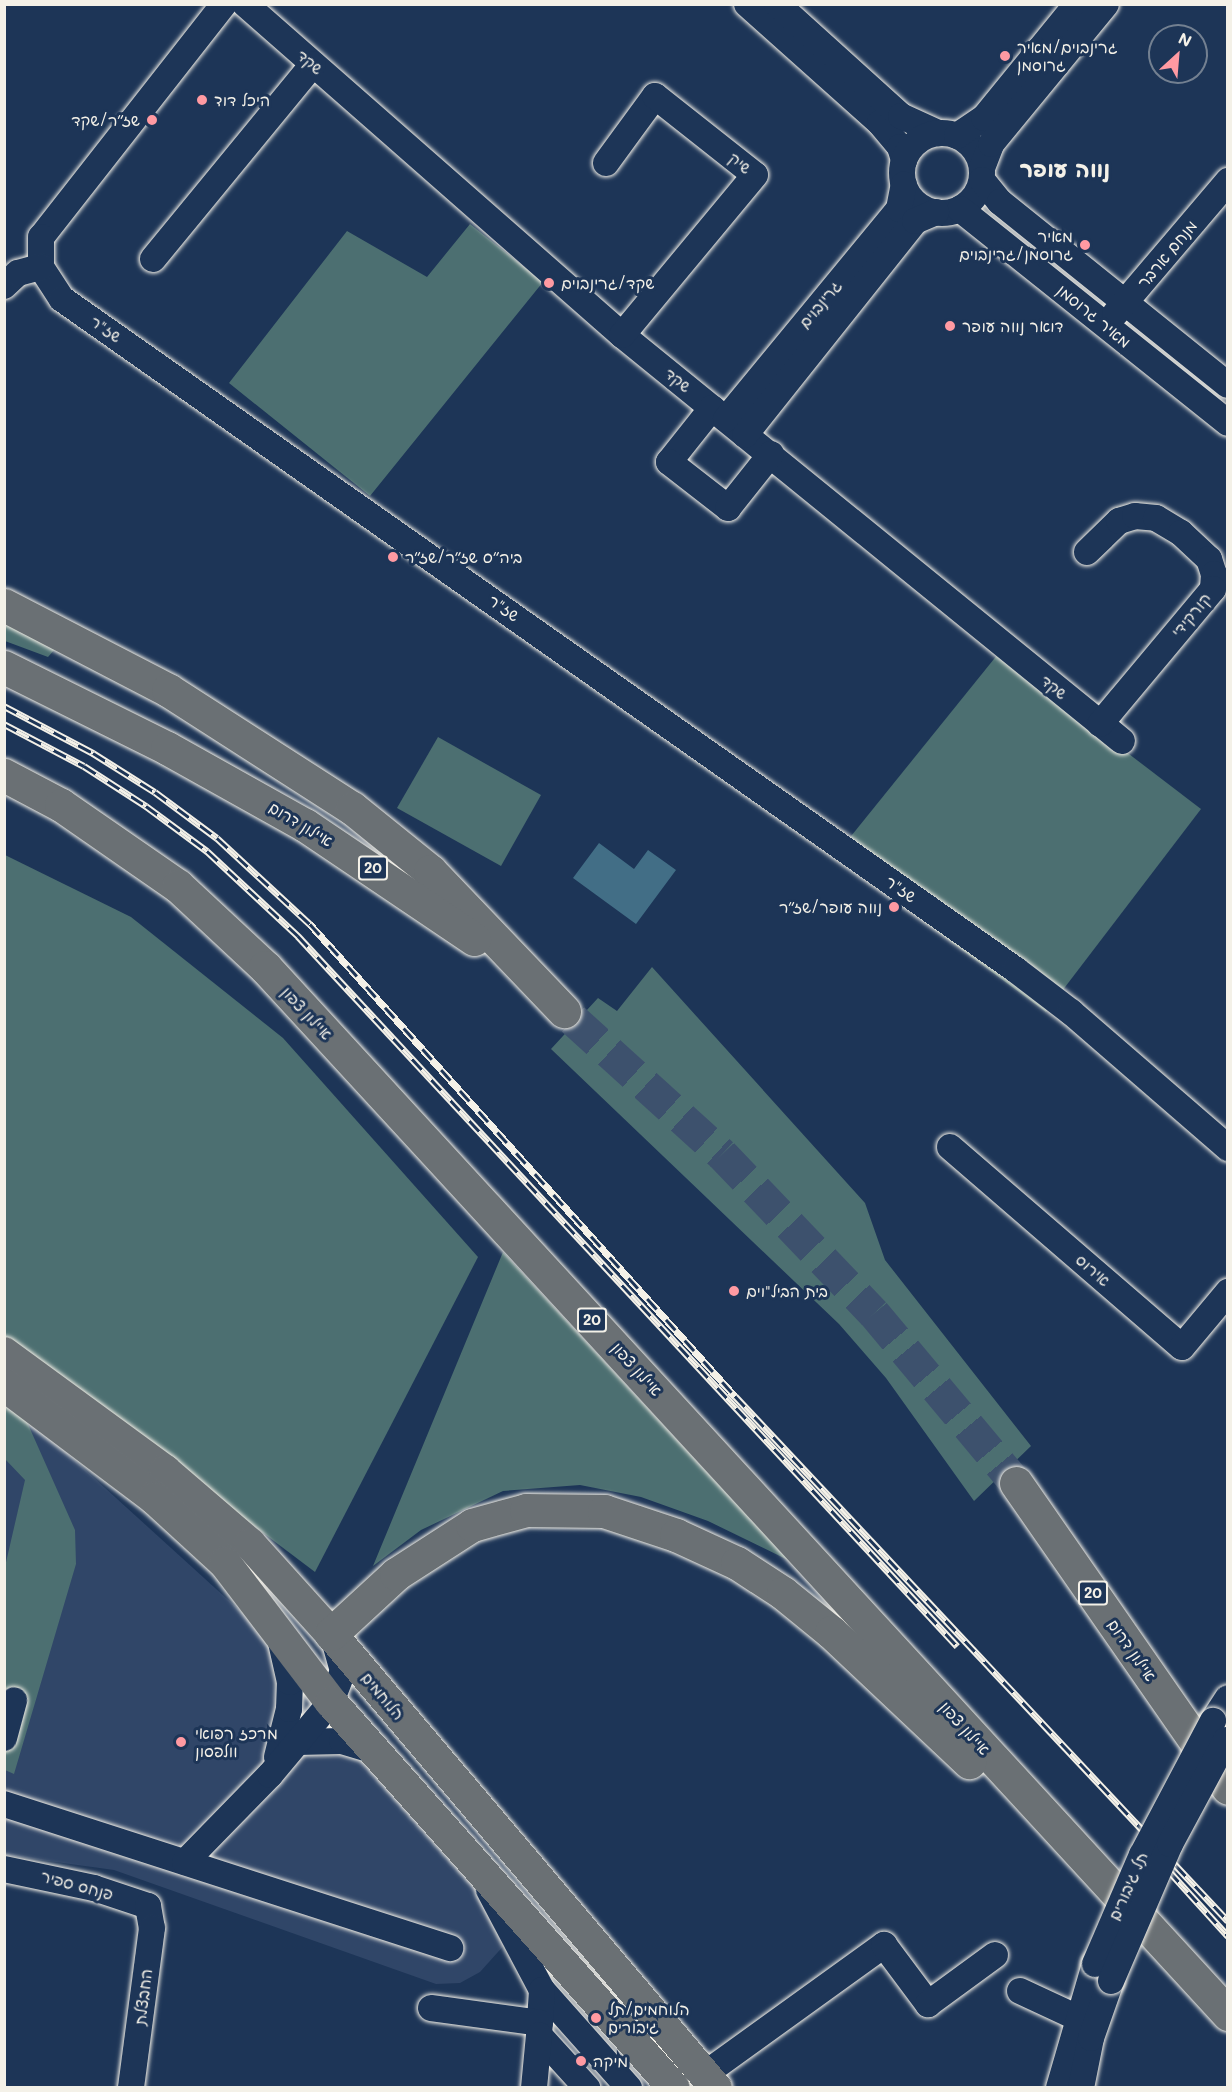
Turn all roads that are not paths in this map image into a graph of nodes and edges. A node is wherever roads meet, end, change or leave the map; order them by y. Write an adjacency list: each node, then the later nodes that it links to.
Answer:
1 (224, 4): 15 (street, שז"ר)
2 (245, 4): 7 (street, שקד)
3 (747, 4): 10 (street)
4 (777, 4): 8 (street)
5 (1077, 4): 8 (street)
6 (1106, 4): 11 (street)
7 (314, 64): 14 (street); 18 (street, שקד)
8 (947, 135): 10 (street); 11 (street)
9 (606, 163): 18 (street, שיק)
10 (904, 172): 13 (street); 20 (street, גרינבוים)
11 (982, 174): 13 (street); 16 (street, מאיר גרוסמן)
12 (1227, 181): 16 (street, מנחם ארבר)
13 (948, 211): 17 (street, מאיר גרוסמן); 22 (street, גרינבוים)
14 (153, 259)
15 (17, 272): 31 (street, שז"ר)
16 (1126, 302): 17 (street, מנחם ארבר); 19 (street, מאיר גרוסמן)
17 (1104, 325): 21 (street, מאיר גרוסמן)
18 (622, 334): 20 (street, שקד)
19 (1227, 385)
20 (719, 413): 22 (street, שקד); 23 (street, גרינבוים)
21 (1227, 423)
22 (745, 435): 23 (street, שקד)
23 (771, 454): 27 (street, שקד)
24 (1087, 552): 27 (street, קורקידי)
25 (4, 605): 26 (highway, איילון דרום / 20)
26 (4, 667)
27 (1100, 724): 28 (street, שקד)
28 (1122, 741)
29 (4, 774): 53 (highway, איילון צפון / 20)
30 (950, 1147): 32 (street, אירוס)
31 (1227, 1148)
32 (1227, 1292)
33 (4, 1353): 37 (main road, הלוחמים)
34 (4, 1385): 36 (main road)
35 (1017, 1483): 47 (highway, איילון דרום / 20)
36 (279, 1629): 37 (main road); 40 (main road); 46 (street)
37 (331, 1634): 40 (street); 41 (main road, הלוחמים); 53 (highway)
38 (1227, 1698): 42 (street, תל גיבורים)
39 (14, 1700): 43 (street)
40 (331, 1702): 41 (street); 44 (street); 45 (main road)
41 (390, 1706): 63 (main road, הלוחמים)
42 (1222, 1733): 56 (street, תל גיבורים, bridge)
43 (4, 1738)
44 (298, 1742): 45 (street); 46 (street)
45 (375, 1751): 50 (main road)
46 (270, 1775): 49 (street)
47 (1227, 1788)
48 (4, 1804): 49 (street)
49 (185, 1862): 54 (street)
50 (476, 1863): 57 (street); 68 (main road)
51 (4, 1869): 52 (street, פנחס ספיר)
52 (148, 1906): 64 (street, החבצלת)
53 (1135, 1916): 60 (highway, איילון צפון / 20)
54 (450, 1948)
55 (995, 1955): 63 (street)
56 (1103, 1973): 61 (street, תל גיבורים); 70 (street, תל גיבורים)
57 (542, 1990): 62 (street); 67 (street)
58 (1020, 1991): 61 (street)
59 (431, 2008): 62 (street)
60 (1227, 2014)
61 (1078, 2018): 69 (street, תל גיבורים)
62 (540, 2029): 65 (street); 66 (street)
63 (711, 2081)
64 (131, 2088)
65 (534, 2088)
66 (587, 2088)
67 (629, 2088)
68 (674, 2088)
69 (1059, 2088)
70 (1081, 2088)

